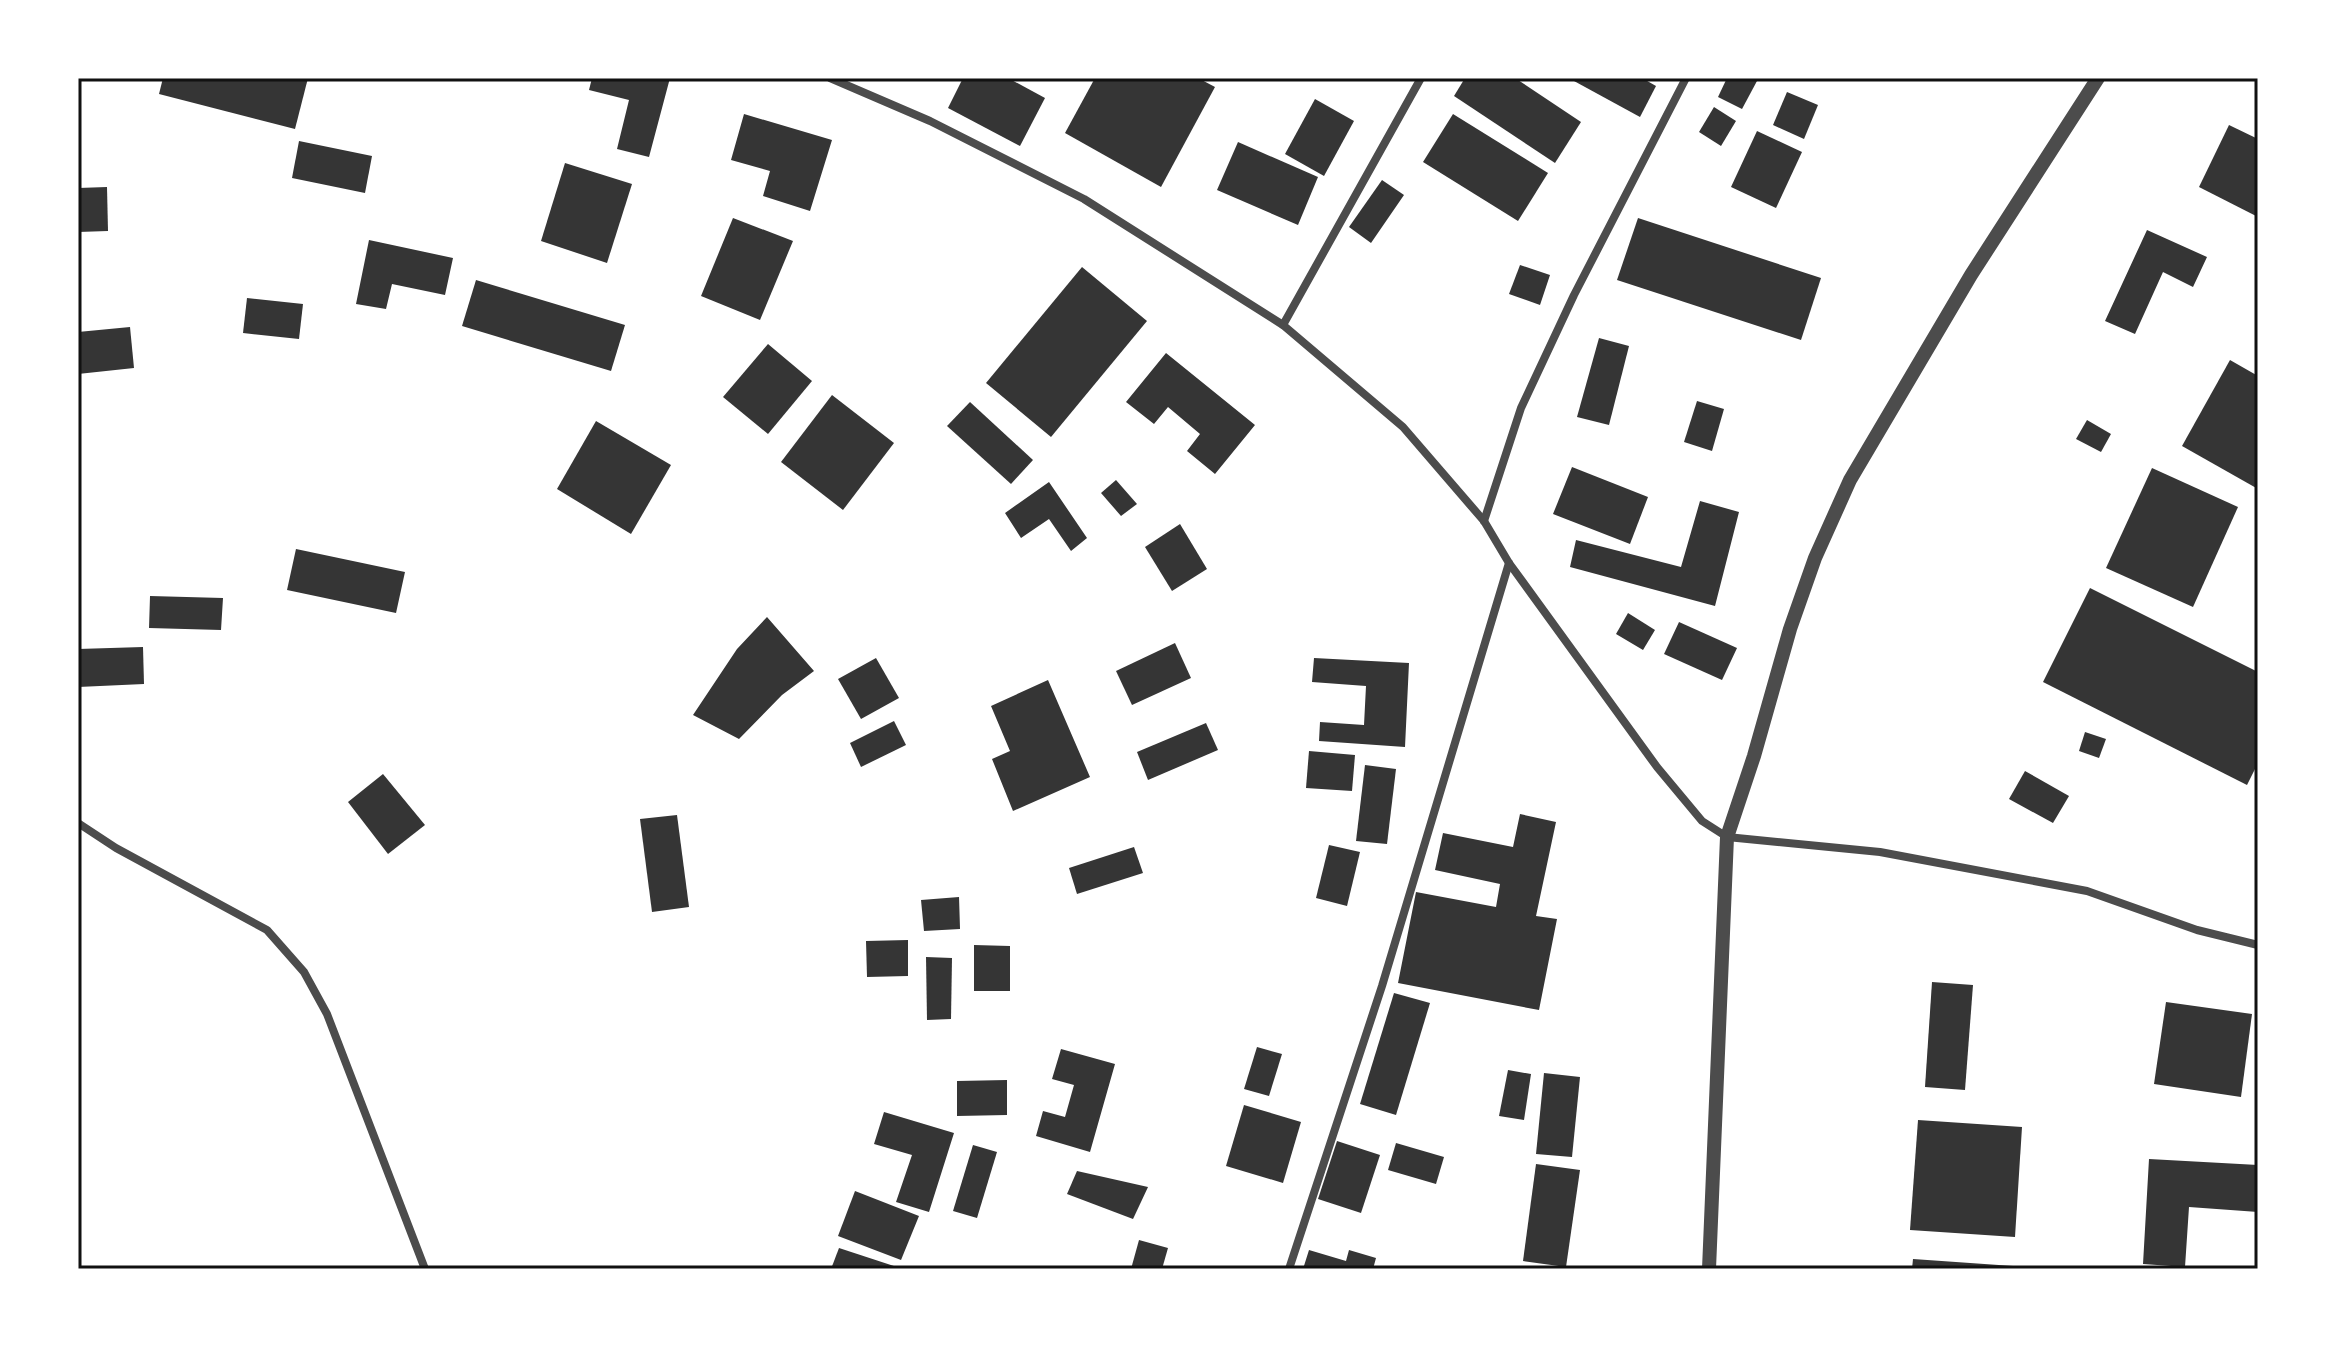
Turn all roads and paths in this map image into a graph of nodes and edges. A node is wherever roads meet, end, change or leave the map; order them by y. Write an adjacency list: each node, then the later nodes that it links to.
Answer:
1 (830, 78): 5 (street)
2 (1421, 78): 5 (street)
3 (1686, 78): 6 (street)
4 (2098, 78): 9 (street)
5 (1283, 325): 6 (street)
6 (1484, 521): 7 (street)
7 (1509, 563): 9 (street); 12 (street)
8 (78, 823): 11 (street)
9 (1727, 837): 10 (street); 13 (street)
10 (2258, 945)
11 (425, 1269)
12 (1289, 1269)
13 (1709, 1269)

